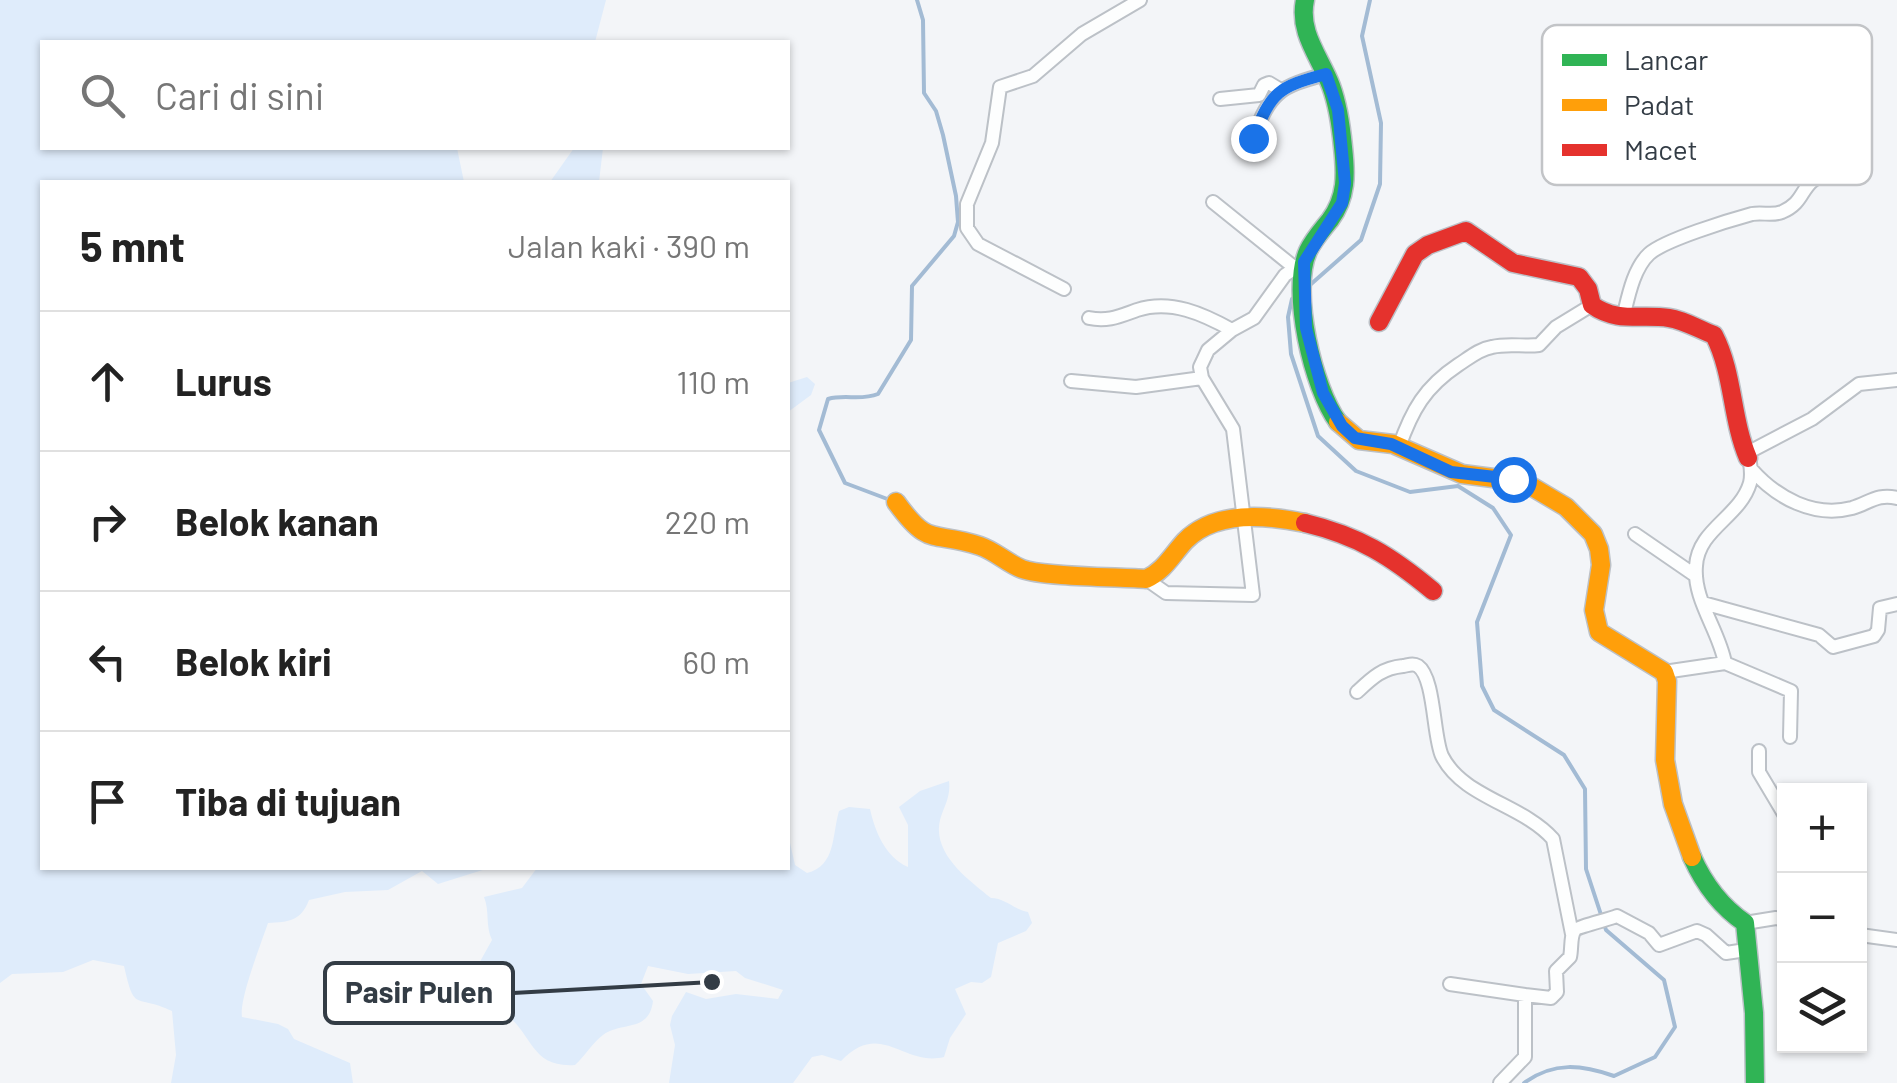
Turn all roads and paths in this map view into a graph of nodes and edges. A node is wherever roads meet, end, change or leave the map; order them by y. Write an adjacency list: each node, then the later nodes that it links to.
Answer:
1 (1140, 0): 10 (street)
2 (1306, 0): 3 (street)
3 (1326, 74): 4 (street); 9 (street)
4 (1279, 90): 5 (street); 6 (street)
5 (1220, 99)
6 (1253, 138)
7 (1810, 185): 13 (street)
8 (1214, 202): 9 (street)
9 (1301, 266): 15 (street); 19 (street)
10 (1064, 289)
11 (1592, 305): 13 (street); 14 (street); 19 (street)
12 (1089, 318): 15 (street)
13 (1622, 318): 20 (street)
14 (1379, 322)
15 (1232, 330): 16 (street)
16 (1202, 378): 18 (street); 23 (street)
17 (1897, 380): 20 (street)
18 (1071, 381)
19 (1399, 447): 31 (street)
20 (1750, 464): 21 (street); 25 (street)
21 (1897, 498)
22 (896, 502): 26 (street)
23 (1244, 516): 26 (street); 26 (street); 27 (street)
24 (1635, 534): 25 (street)
25 (1696, 576): 28 (street)
26 (1146, 579)
27 (1433, 591)
28 (1704, 603): 29 (street); 30 (street)
29 (1897, 604)
30 (1725, 663): 31 (street); 33 (street)
31 (1664, 672): 37 (street)
32 (1357, 692): 38 (street)
33 (1790, 737)
34 (1759, 751): 35 (street)
35 (1777, 802)
36 (1777, 917): 37 (street)
37 (1744, 923): 41 (street)
38 (1572, 934): 41 (street); 43 (street)
39 (1867, 936): 40 (street)
40 (1897, 940)
41 (1746, 950): 45 (street)
42 (1450, 984): 43 (street)
43 (1526, 995): 44 (street)
44 (1500, 1083)
45 (1755, 1083)

